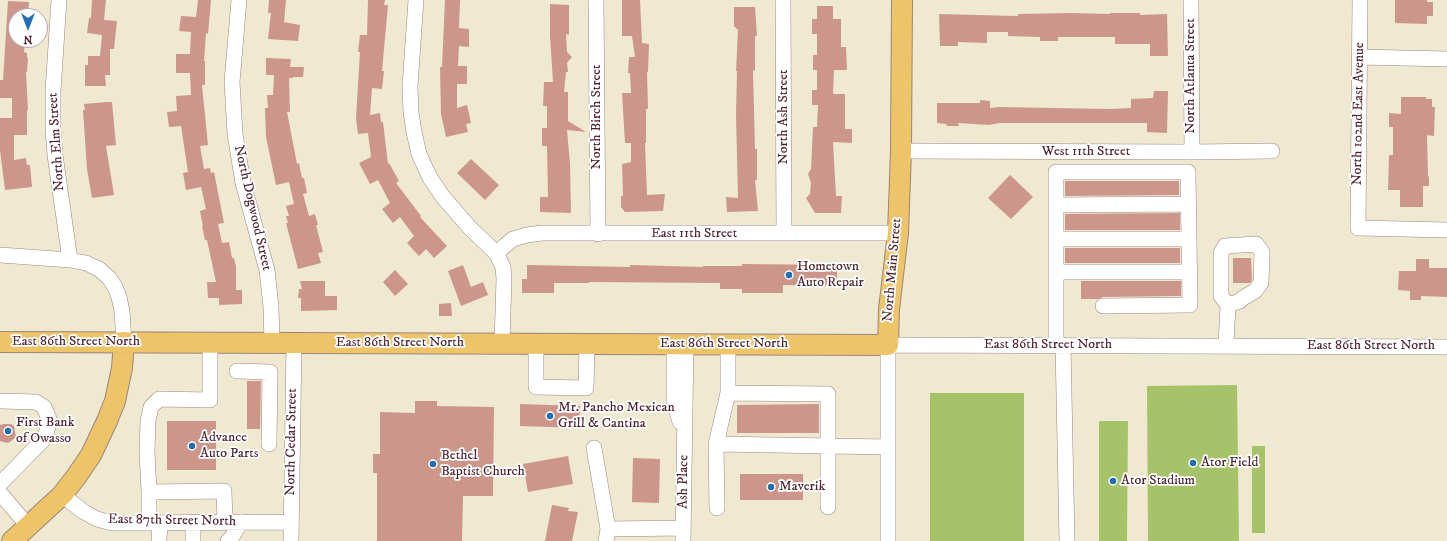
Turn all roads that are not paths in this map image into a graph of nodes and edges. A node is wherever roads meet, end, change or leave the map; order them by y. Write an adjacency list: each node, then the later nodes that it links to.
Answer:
1 (60, 0): 24 (street, North Elm Street)
2 (239, 0): 32 (street, North Dogwood Street)
3 (416, 0): 22 (street)
4 (596, 0): 19 (street, North Birch Street)
5 (783, 0): 17 (street, North Ash Street)
6 (902, 0): 11 (main road, North Main Street)
7 (1191, 0): 13 (street, North Atlanta Street)
8 (1360, 0): 9 (street, North 102nd East Avenue)
9 (1360, 57): 10 (street); 16 (street, North 102nd East Avenue)
10 (1447, 59)
11 (901, 151): 13 (street, West 11th Street); 18 (main road, North Main Street)
12 (1272, 151): 13 (street, West 11th Street)
13 (1192, 152)
14 (1189, 204): 15 (street); 15 (street); 20 (street)
15 (1056, 205): 21 (street)
16 (1447, 230)
17 (784, 233): 18 (street, East 11th Street); 19 (street, East 11th Street)
18 (898, 233): 39 (main road, North Main Street)
19 (598, 234): 22 (street, East 11th Street)
20 (1189, 238): 21 (street); 26 (street)
21 (1056, 239): 25 (street)
22 (496, 253): 34 (street)
23 (0, 255): 24 (street)
24 (70, 260): 30 (street)
25 (1056, 272): 26 (street); 40 (street)
26 (1189, 272): 28 (street)
27 (1228, 304): 41 (street)
28 (1103, 306)
29 (0, 342): 30 (main road, East 86th Street North)
30 (124, 342): 31 (main road, East 86th Street North); 56 (main road)
31 (210, 343): 32 (main road, East 86th Street North); 54 (street)
32 (272, 343): 33 (main road, East 86th Street North)
33 (294, 343): 34 (main road, East 86th Street North); 45 (street, North Cedar Street)
34 (502, 343): 35 (main road, East 86th Street North)
35 (536, 344): 36 (main road, East 86th Street North); 36 (street)
36 (587, 344): 37 (main road, East 86th Street North)
37 (680, 344): 38 (main road, East 86th Street North); 65 (street, Ash Place)
38 (728, 344): 39 (main road, East 86th Street North); 46 (street)
39 (888, 345): 40 (street, East 86th Street North); 51 (street, North Main Street)
40 (1060, 345): 41 (street, East 86th Street North); 73 (street)
41 (1226, 345): 42 (street, East 86th Street North)
42 (1447, 347)
43 (237, 371): 44 (street)
44 (270, 387): 45 (street); 48 (street)
45 (293, 387): 62 (street, North Cedar Street)
46 (728, 393): 49 (street); 50 (street)
47 (0, 401): 53 (street)
48 (269, 444)
49 (716, 444): 50 (street); 58 (street)
50 (828, 446): 51 (street); 57 (street)
51 (888, 447): 72 (street, North Main Street)
52 (594, 448): 66 (street, Ash Place)
53 (0, 484)
54 (149, 492): 60 (street); 63 (street)
55 (0, 493): 64 (street)
56 (62, 495): 63 (street, East 87th Street North); 64 (main road)
57 (828, 507)
58 (717, 508)
59 (192, 522): 60 (street, East 87th Street North); 63 (street, East 87th Street North); 67 (street)
60 (225, 522): 61 (street, East 87th Street North)
61 (241, 522): 62 (street, East 87th Street North); 70 (street)
62 (291, 522): 71 (street, North Cedar Street)
63 (154, 523): 69 (street)
64 (28, 526): 68 (main road)
65 (683, 534): 66 (street, Ash Place)
66 (607, 535)
67 (193, 540)
68 (12, 541)
69 (159, 541)
70 (228, 541)
71 (291, 541)
72 (888, 541)
73 (1067, 541)

